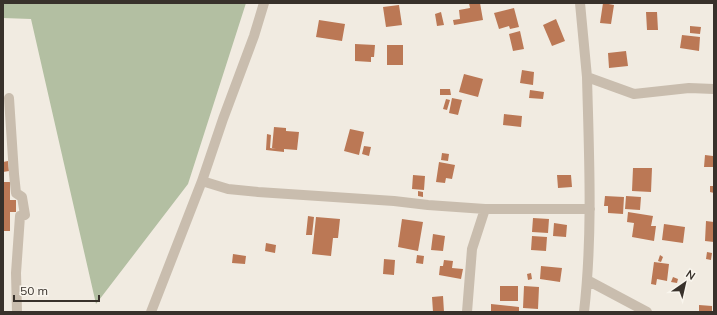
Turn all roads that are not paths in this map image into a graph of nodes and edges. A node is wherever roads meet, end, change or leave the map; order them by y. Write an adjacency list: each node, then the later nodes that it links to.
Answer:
1 (264, 3): 6 (street)
2 (580, 3): 3 (street)
3 (587, 77): 4 (street); 8 (street)
4 (714, 89)
5 (10, 98): 10 (street)
6 (202, 181): 7 (street); 11 (street)
7 (485, 209): 8 (street); 12 (street)
8 (590, 209): 9 (street)
9 (588, 280): 13 (street); 14 (street)
10 (17, 312)
11 (151, 312)
12 (467, 312)
13 (584, 312)
14 (647, 312)

